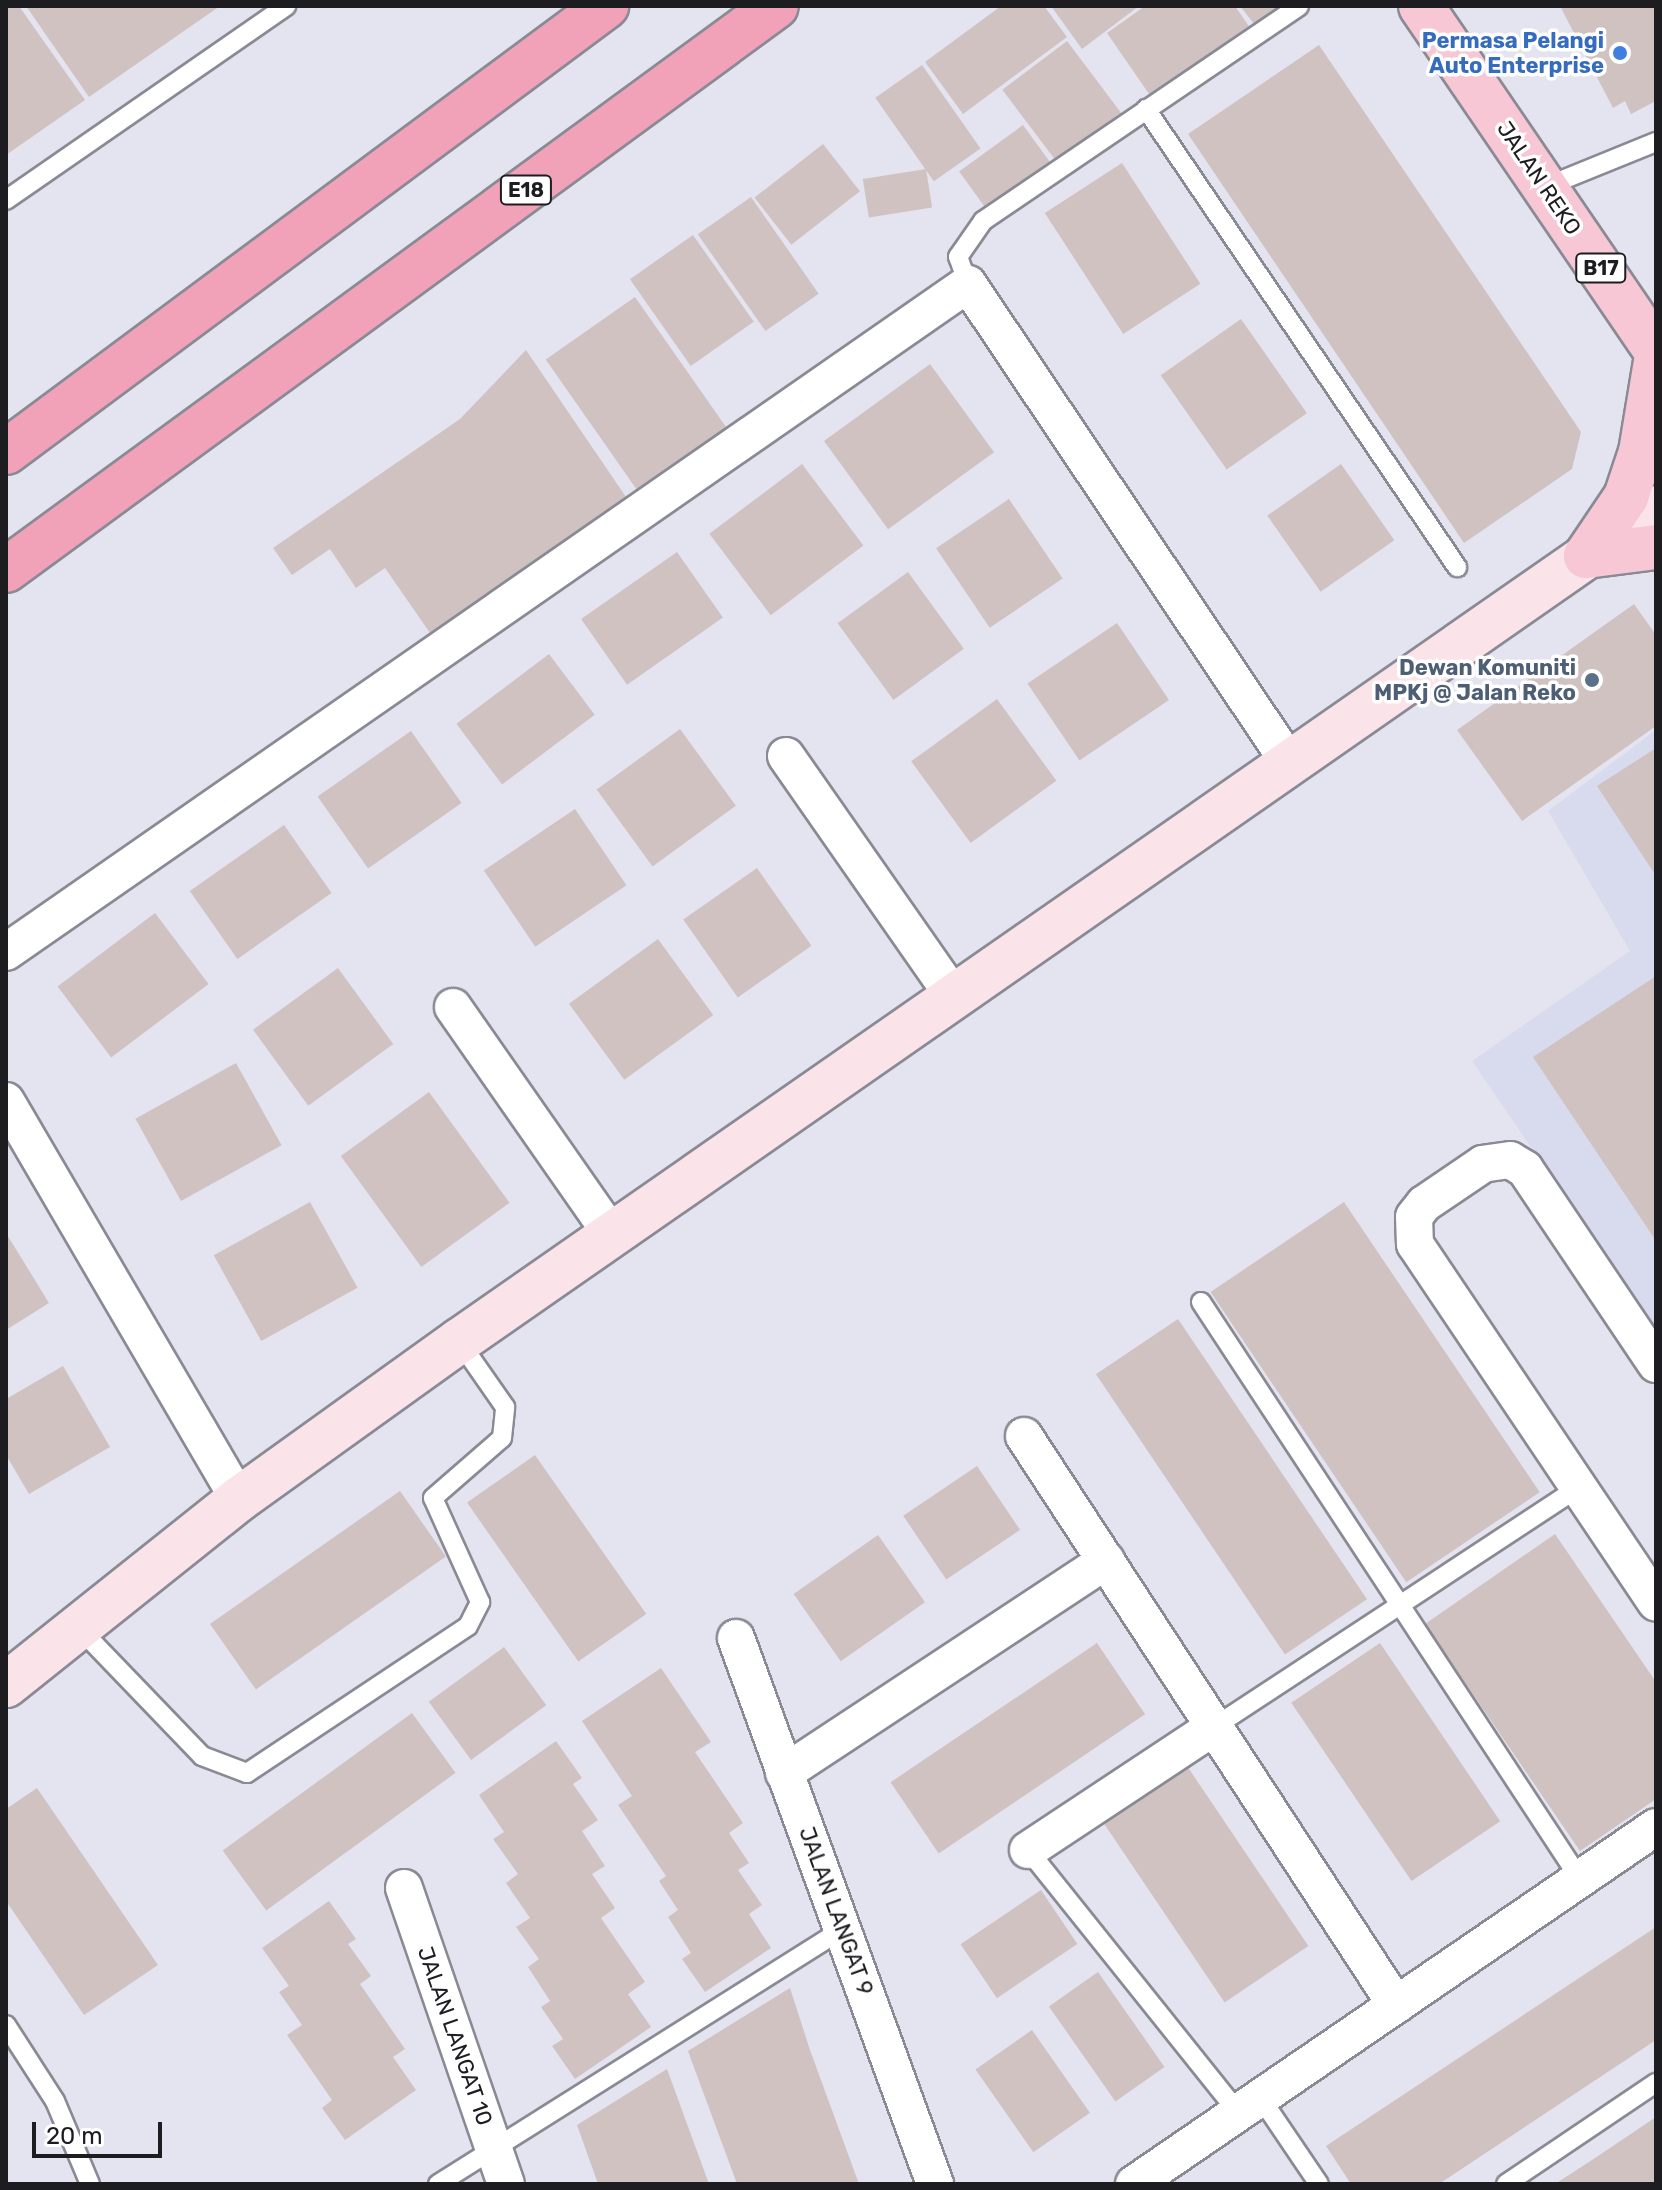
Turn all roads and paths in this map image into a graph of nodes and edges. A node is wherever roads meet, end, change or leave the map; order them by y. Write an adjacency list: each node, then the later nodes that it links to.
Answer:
1 (286, 6): 9 (lane)
2 (606, 6): 13 (highway)
3 (776, 6): 18 (highway, E18)
4 (1299, 6): 6 (lane)
5 (1421, 6): 8 (main road, JALAN REKO / B17)
6 (1146, 109): 10 (lane); 17 (lane)
7 (1656, 142): 8 (lane)
8 (1545, 187): 11 (main road, JALAN REKO / B17)
9 (6, 200)
10 (968, 284): 20 (street); 21 (street)
11 (1656, 350)
12 (1656, 361): 16 (main road)
13 (6, 452)
14 (1656, 508): 16 (street)
15 (1656, 547): 16 (main road)
16 (1586, 556): 20 (street)
17 (1457, 567)
18 (6, 570)
19 (786, 756): 22 (street)
20 (1290, 764): 22 (street)
21 (6, 952)
22 (954, 997): 25 (street)
23 (453, 1007): 25 (street)
24 (6, 1101): 31 (street)
25 (612, 1235): 27 (street)
26 (1201, 1302): 34 (lane)
27 (459, 1341): 31 (street); 35 (lane)
28 (1656, 1364): 30 (street)
29 (1024, 1436): 32 (street)
30 (1579, 1487): 33 (street); 34 (lane)
31 (239, 1499): 35 (street)
32 (1106, 1561): 38 (street); 39 (street)
33 (1656, 1602)
34 (1400, 1605): 38 (lane); 42 (lane)
35 (76, 1625): 37 (street)
36 (736, 1638): 39 (street, JALAN LANGAT 9)
37 (6, 1685)
38 (1214, 1727): 41 (street); 45 (street)
39 (784, 1773): 44 (street, JALAN LANGAT 9)
40 (1656, 1827): 42 (street)
41 (1028, 1850): 48 (lane)
42 (1580, 1879): 45 (street)
43 (404, 1888): 49 (street, JALAN LANGAT 10)
44 (843, 1929): 49 (lane); 53 (street, JALAN LANGAT 9)
45 (1396, 2005): 48 (street)
46 (6, 2025): 50 (lane)
47 (1656, 2083): 56 (lane)
48 (1250, 2105): 54 (street); 55 (lane)
49 (493, 2148): 51 (lane); 52 (street, JALAN LANGAT 10)
50 (90, 2184)
51 (438, 2184)
52 (506, 2184)
53 (935, 2184)
54 (1134, 2184)
55 (1319, 2184)
56 (1506, 2184)

